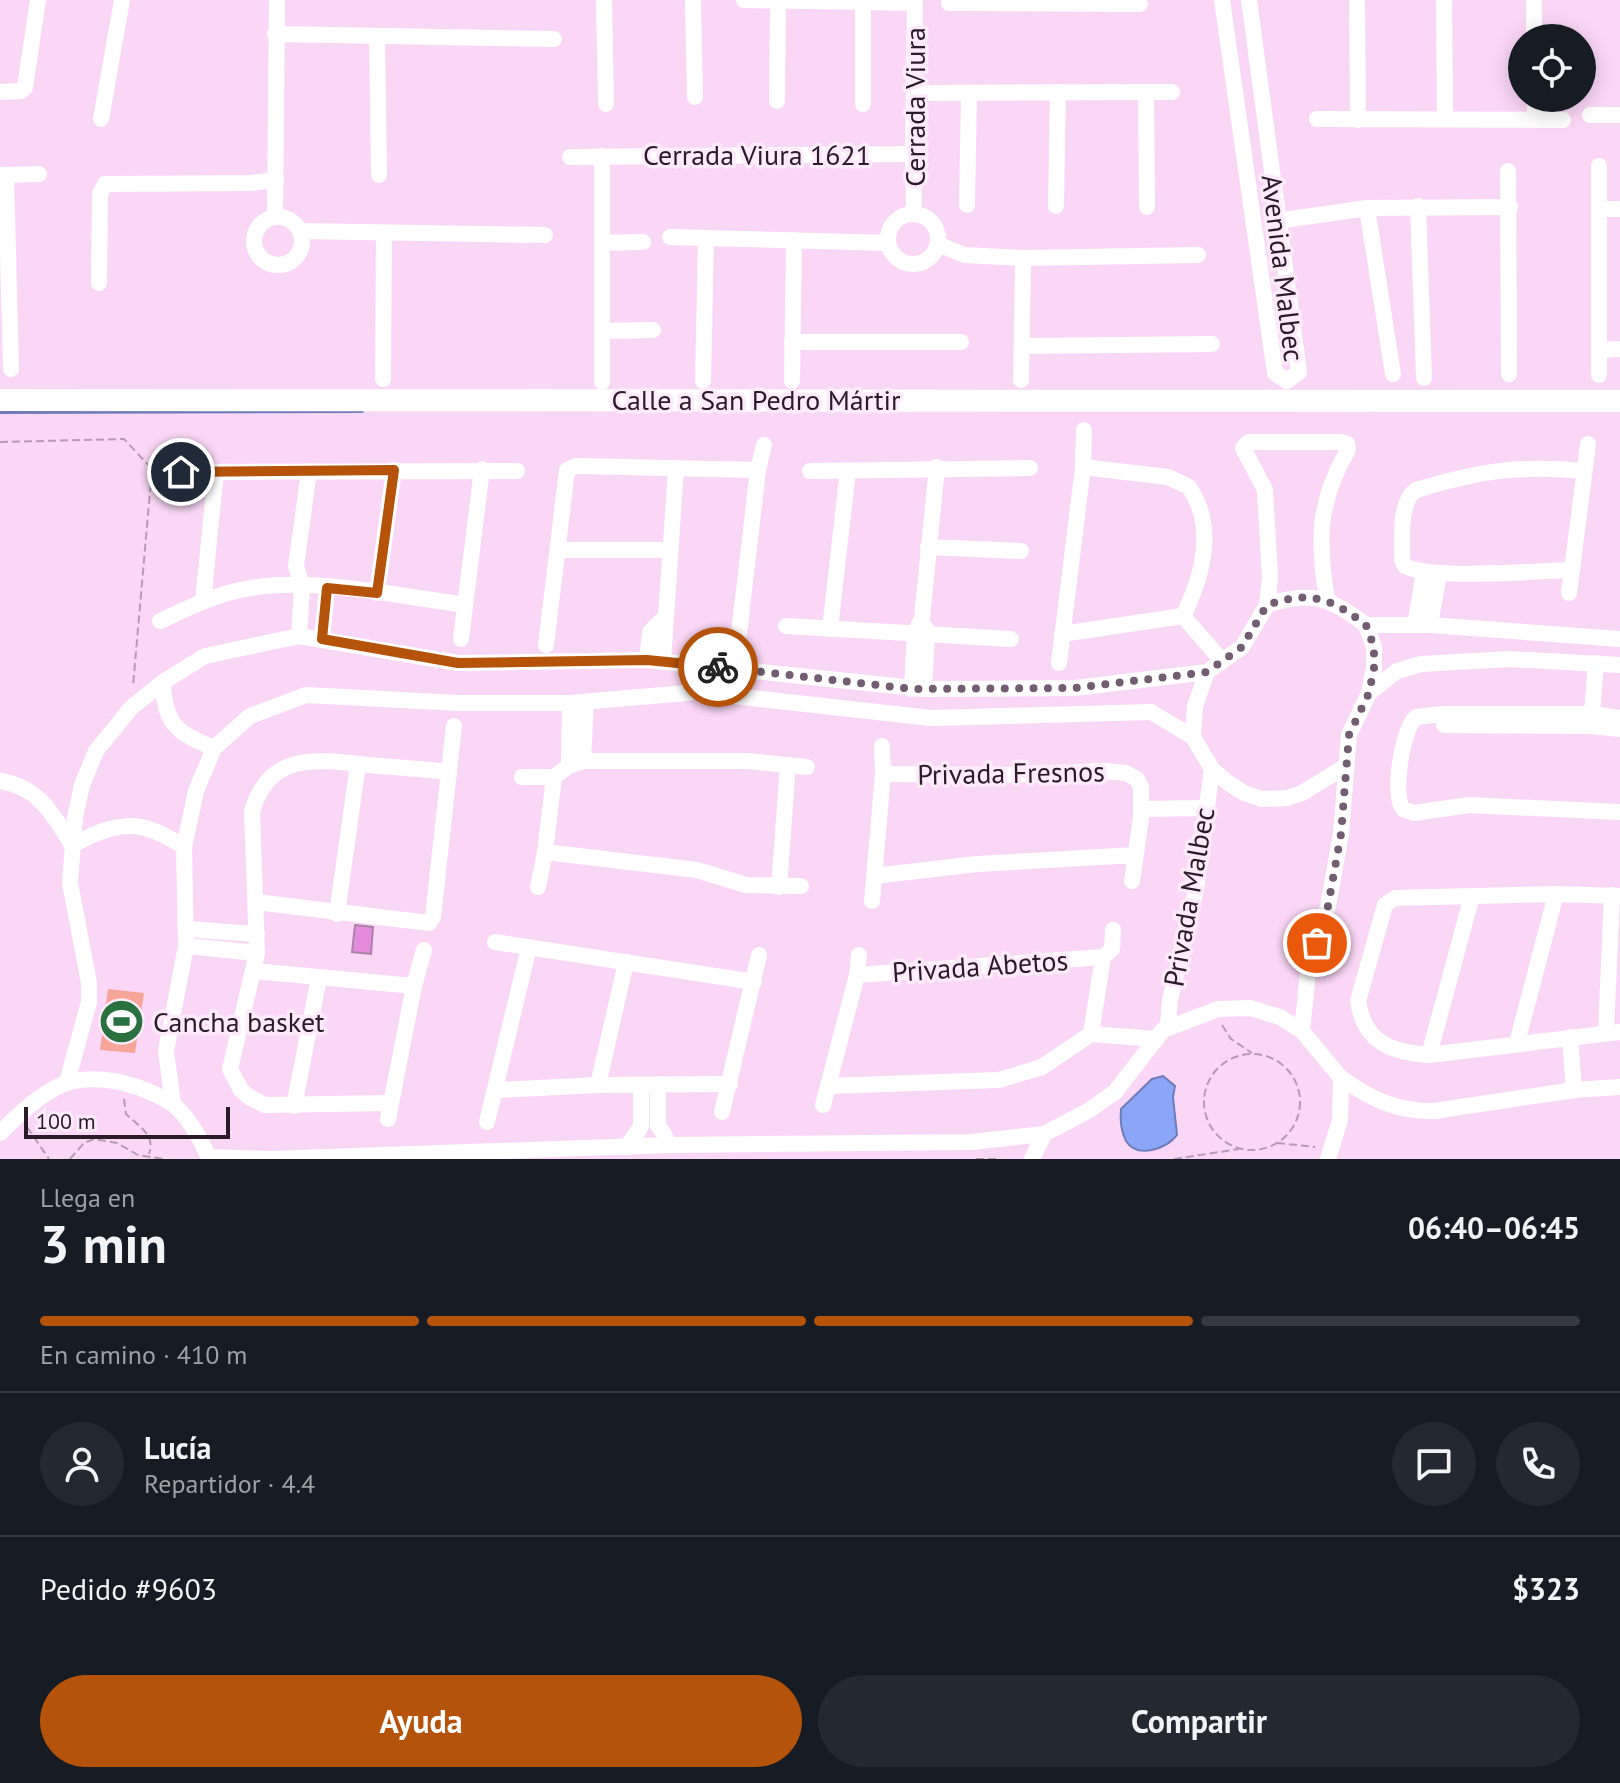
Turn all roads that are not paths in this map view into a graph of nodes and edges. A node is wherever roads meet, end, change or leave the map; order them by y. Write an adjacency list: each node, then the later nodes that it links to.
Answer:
1 (38, 0): 22 (street)
2 (122, 0): 35 (street)
3 (277, 0): 19 (street)
4 (604, 0): 30 (street)
5 (693, 0): 28 (street)
6 (744, 0): 12 (street)
7 (1222, 0): 60 (street, Avenida Malbec)
8 (1249, 0): 60 (street, Avenida Malbec)
9 (1357, 0): 39 (street)
10 (1444, 0): 37 (street)
11 (1534, 0): 18 (street)
12 (778, 1): 13 (street); 29 (street)
13 (863, 2): 14 (street); 31 (street)
14 (915, 2): 26 (street, Cerrada Viura)
15 (1050, 2): 16 (street); 17 (street)
16 (949, 3)
17 (1140, 4)
18 (1534, 24)
19 (275, 34): 20 (street); 49 (street)
20 (377, 36): 21 (street); 48 (street)
21 (554, 39)
22 (0, 92)
23 (1058, 92): 24 (street); 27 (street); 51 (street)
24 (1146, 92): 25 (street); 53 (street)
25 (1172, 92)
26 (914, 93): 27 (street); 41 (street, Cerrada Viura)
27 (969, 93): 50 (street)
28 (695, 97)
29 (777, 101)
30 (606, 104)
31 (863, 104)
32 (1535, 112): 38 (street)
33 (1590, 115): 34 (street)
34 (1620, 115)
35 (101, 119)
36 (1317, 119): 39 (street)
37 (1445, 119): 38 (street); 39 (street)
38 (1535, 119): 40 (street)
39 (1358, 120)
40 (1563, 120)
41 (913, 154): 42 (street, Cerrada Viura 1621); 58 (street, Cerrada Viura)
42 (602, 156): 43 (street, Cerrada Viura 1621); 68 (street, Cerrada Viura 1621)
43 (570, 157)
44 (1599, 166): 56 (street)
45 (1508, 171): 54 (street)
46 (39, 174): 47 (street)
47 (3, 175): 82 (street)
48 (379, 175)
49 (276, 180): 59 (street); 73 (street)
50 (967, 205)
51 (1056, 206)
52 (1418, 206): 54 (street); 55 (street); 86 (street)
53 (1147, 207)
54 (1510, 207): 84 (street)
55 (1367, 208): 60 (street); 83 (street)
56 (1599, 209): 57 (street); 81 (street)
57 (1620, 209)
58 (914, 214): 69 (street); 70 (street)
59 (275, 217): 61 (street); 61 (street)
60 (1277, 221)
61 (300, 231): 62 (street)
62 (384, 233): 63 (street); 87 (street)
63 (545, 235)
64 (670, 237): 65 (street)
65 (706, 239): 66 (street); 89 (street)
66 (794, 240): 69 (street); 76 (street)
67 (643, 242): 68 (street)
68 (602, 243): 75 (street, Cerrada Viura 1621)
69 (888, 243): 70 (street)
70 (938, 244): 72 (street)
71 (1198, 255): 72 (street)
72 (1023, 258): 79 (street)
73 (99, 283)
74 (653, 330): 75 (street)
75 (603, 331): 91 (street, Cerrada Viura 1621)
76 (792, 342): 77 (street); 90 (street)
77 (961, 342)
78 (1212, 344): 79 (street)
79 (1024, 346): 88 (street)
80 (1620, 349): 81 (street)
81 (1599, 350): 85 (street)
82 (11, 369)
83 (1393, 374)
84 (1509, 374)
85 (1599, 375)
86 (1424, 378)
87 (383, 379)
88 (1021, 380)
89 (703, 381)
90 (792, 381)
91 (602, 382)
92 (0, 400): 93 (main road, Calle a San Pedro Mártir)
93 (1620, 401)
94 (1084, 430): 98 (street)
95 (1588, 444): 108 (street)
96 (764, 445): 103 (street)
97 (937, 467): 99 (street); 104 (street); 111 (street)
98 (1083, 467): 125 (street); 132 (street)
99 (1030, 468)
100 (482, 469): 102 (street); 106 (street); 123 (street)
101 (676, 469): 103 (street); 112 (street); 113 (street)
102 (394, 470): 105 (street); 119 (street)
103 (758, 470): 138 (street)
104 (848, 470): 107 (street); 131 (street)
105 (309, 471): 110 (street); 117 (street)
106 (517, 471)
107 (810, 471)
108 (1583, 471): 115 (street); 116 (street)
109 (181, 472): 110 (street)
110 (216, 472): 122 (street)
111 (928, 547): 114 (street); 130 (street)
112 (559, 550): 113 (street); 139 (street)
113 (669, 550): 140 (street)
114 (1021, 551)
115 (1571, 570): 116 (street); 120 (street)
116 (1432, 572): 128 (street)
117 (302, 586): 118 (street); 122 (street); 133 (street)
118 (327, 588): 119 (street); 134 (street)
119 (377, 593): 123 (street)
120 (1569, 593)
121 (1327, 599): 124 (street); 124 (street); 127 (street)
122 (203, 601): 126 (street)
123 (465, 605): 135 (street)
124 (1267, 605): 141 (street)
125 (1183, 616): 132 (street); 141 (street)
126 (160, 621)
127 (1366, 625): 128 (street); 148 (street)
128 (1423, 625): 137 (street)
129 (786, 626): 131 (street)
130 (921, 628): 131 (street); 136 (street); 147 (street)
131 (830, 629)
132 (1062, 634): 142 (street)
133 (299, 636): 134 (street); 146 (street)
134 (322, 639): 140 (street)
135 (461, 639)
136 (1011, 639)
137 (1620, 639)
138 (738, 642)
139 (546, 645)
140 (655, 660): 147 (street)
141 (1222, 661): 145 (street)
142 (1059, 663)
143 (1596, 663): 144 (street); 148 (street); 151 (street)
144 (1620, 665)
145 (1207, 672): 147 (street); 154 (street)
146 (163, 682): 156 (street); 171 (street)
147 (918, 689)
148 (1369, 693): 160 (street)
149 (578, 703): 154 (street); 156 (street); 158 (street)
150 (1620, 718): 151 (street)
151 (1592, 720): 153 (street); 168 (street)
152 (454, 726): 163 (street)
153 (1620, 729)
154 (1193, 737): 162 (street)
155 (882, 746): 164 (street, Privada Fresnos)
156 (214, 748): 172 (street)
157 (358, 764): 163 (street); 184 (street); 185 (street)
158 (576, 764): 159 (street); 166 (street)
159 (788, 765): 161 (street); 179 (street)
160 (1346, 766): 162 (street); 205 (street)
161 (807, 767)
162 (1212, 769): 170 (street, Privada Malbec)
163 (449, 772): 185 (street)
164 (883, 774): 169 (street, Privada Fresnos); 175 (street, Privada Fresnos)
165 (522, 777): 166 (street)
166 (554, 777): 173 (street)
167 (0, 781): 171 (street)
168 (1620, 812)
169 (1141, 814): 170 (street, Privada Fresnos); 174 (street, Privada Fresnos)
170 (1205, 814): 204 (street, Privada Malbec)
171 (72, 845): 172 (street); 211 (street)
172 (184, 847): 186 (street)
173 (545, 852): 178 (street); 179 (street)
174 (1136, 855): 175 (street); 176 (street, Privada Fresnos)
175 (874, 876): 183 (street, Privada Fresnos)
176 (1132, 881)
177 (801, 886): 179 (street)
178 (538, 887)
179 (779, 887)
180 (1556, 894): 181 (street); 182 (street); 208 (street)
181 (1472, 896): 209 (street); 209 (street)
182 (1616, 896): 206 (street)
183 (872, 901)
184 (256, 902): 185 (street); 188 (street)
185 (337, 914)
186 (187, 929): 188 (street); 190 (street)
187 (1113, 930): 196 (street, Privada Abetos)
188 (257, 934): 193 (street)
189 (495, 942): 191 (street)
190 (186, 946): 193 (street); 220 (street)
191 (529, 947): 197 (street); 218 (street)
192 (424, 950): 202 (street)
193 (257, 953): 198 (street)
194 (759, 955): 201 (street)
195 (859, 955): 199 (street, Privada Abetos)
196 (1103, 957): 199 (street, Privada Abetos); 203 (street, Privada Abetos)
197 (626, 962): 201 (street); 214 (street)
198 (254, 971): 200 (street); 222 (street)
199 (857, 975): 216 (street, Privada Abetos)
200 (319, 978): 202 (street); 222 (street)
201 (754, 982): 213 (street)
202 (414, 986): 222 (street)
203 (1092, 1030): 204 (street); 216 (street)
204 (1163, 1031): 205 (street); 227 (street)
205 (1302, 1031): 210 (street)
206 (1613, 1032): 207 (street)
207 (1570, 1037): 208 (street); 219 (street)
208 (1517, 1043): 209 (street)
209 (1429, 1055)
210 (1341, 1078): 219 (street); 230 (street)
211 (67, 1082): 220 (street); 226 (street)
212 (658, 1084): 213 (street); 215 (street); 225 (street)
213 (730, 1084): 223 (street)
214 (598, 1085): 215 (street); 218 (street)
215 (641, 1085): 225 (street)
216 (828, 1086): 221 (street, Privada Abetos)
217 (1620, 1087): 219 (street)
218 (496, 1090): 224 (street)
219 (1574, 1090)
220 (173, 1104): 231 (street)
221 (823, 1105)
222 (294, 1106)
223 (722, 1112)
224 (487, 1122)
225 (649, 1126): 228 (street); 229 (street)
226 (0, 1133)
227 (1044, 1134): 228 (street); 232 (street)
228 (669, 1145): 229 (street)
229 (627, 1147): 231 (street)
230 (1331, 1153)
231 (209, 1158)
232 (1032, 1159)

